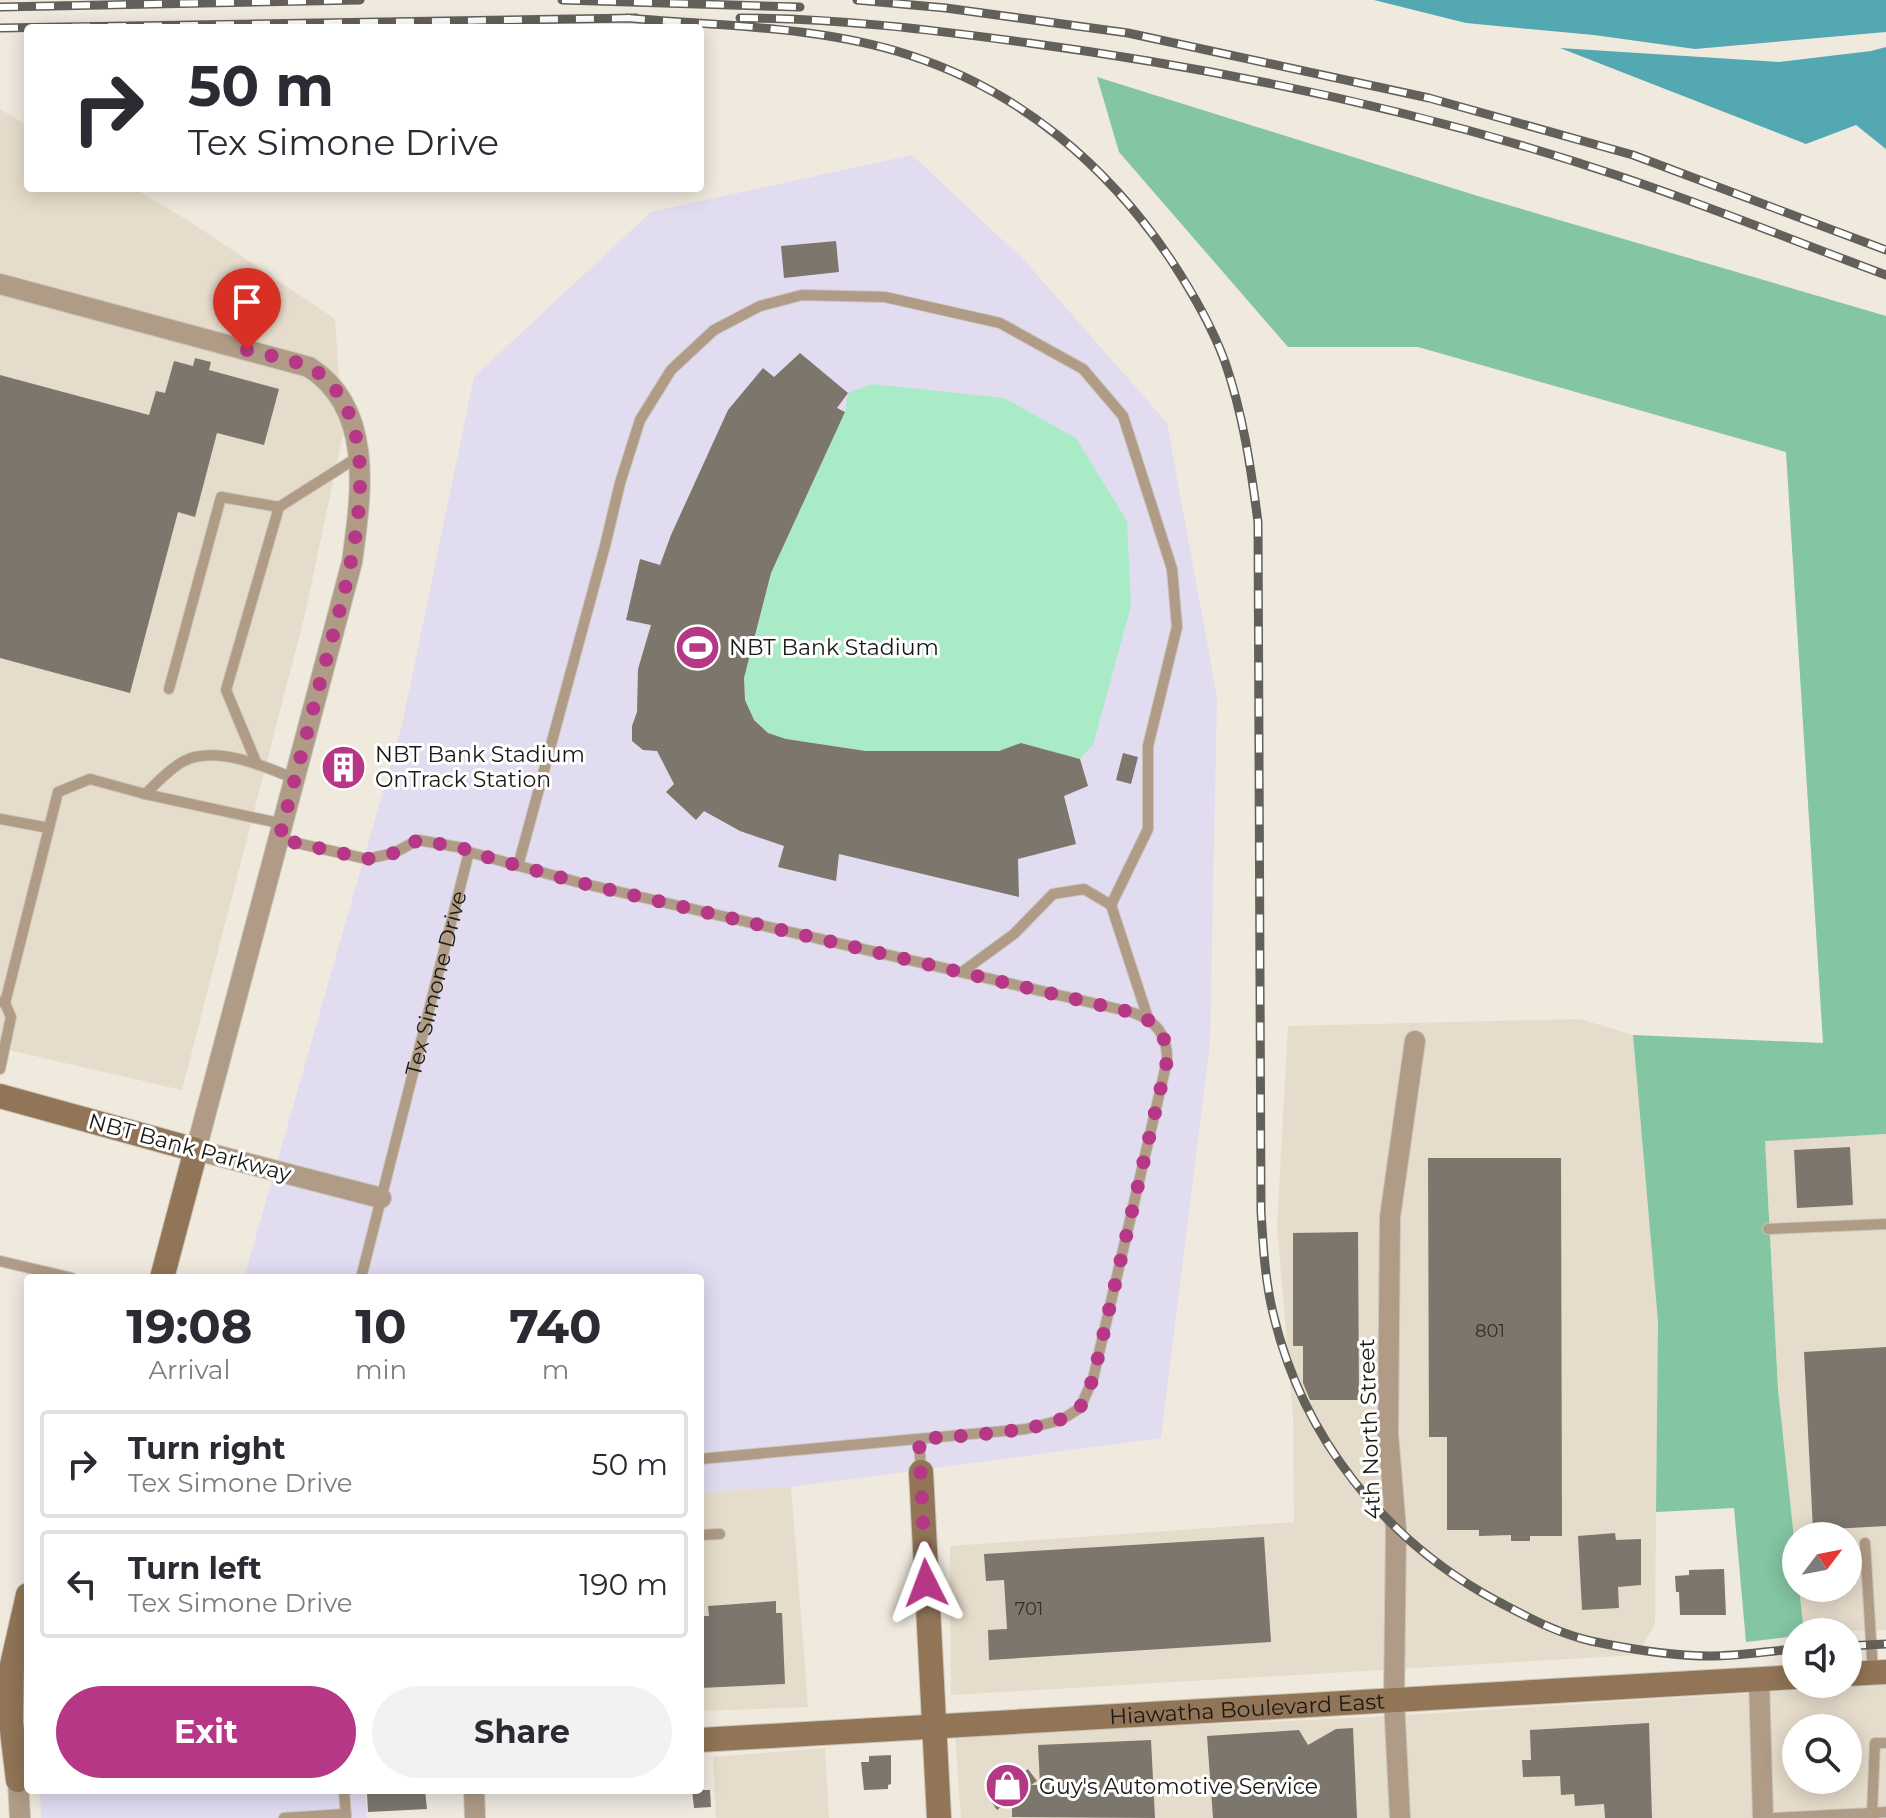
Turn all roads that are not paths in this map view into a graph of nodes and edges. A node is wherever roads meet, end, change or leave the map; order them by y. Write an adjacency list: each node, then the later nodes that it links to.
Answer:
1 (0, 284): 2 (street)
2 (358, 457): 3 (lane); 6 (street)
3 (279, 507): 4 (lane); 5 (lane)
4 (169, 689)
5 (256, 762): 6 (lane); 7 (lane)
6 (295, 779): 10 (street)
7 (145, 794): 9 (lane); 10 (lane)
8 (0, 819): 9 (lane)
9 (49, 828): 15 (lane)
10 (281, 832): 11 (lane); 20 (street)
11 (469, 852): 12 (lane); 21 (lane, Tex Simone Drive)
12 (518, 866): 13 (lane); 14 (lane)
13 (1111, 905): 14 (lane); 16 (lane)
14 (962, 972): 16 (lane)
15 (3, 1003): 18 (lane)
16 (1148, 1018): 28 (lane)
17 (1415, 1041): 38 (street, 4th North Street)
18 (0, 1069)
19 (0, 1096): 20 (street, NBT Bank Parkway)
20 (196, 1150): 21 (street, NBT Bank Parkway); 26 (street)
21 (381, 1198): 27 (lane, Tex Simone Drive)
22 (1886, 1224): 23 (lane)
23 (1768, 1229)
24 (0, 1261): 25 (lane)
25 (55, 1274)
26 (163, 1274)
27 (362, 1274)
28 (919, 1439): 29 (lane); 30 (lane)
29 (704, 1459)
30 (921, 1472): 39 (street)
31 (720, 1534): 32 (lane)
32 (704, 1535)
33 (1865, 1543): 35 (lane)
34 (24, 1612): 42 (street)
35 (1880, 1672)
36 (1782, 1678): 37 (street, Hiawatha Boulevard East)
37 (1759, 1679): 38 (street, Hiawatha Boulevard East); 53 (street)
38 (1394, 1700): 39 (street, Hiawatha Boulevard East); 52 (street, 4th North Street)
39 (934, 1727): 40 (street, Hiawatha Boulevard East); 51 (street)
40 (704, 1740)
41 (1886, 1743): 46 (lane)
42 (15, 1780): 48 (street)
43 (344, 1794): 47 (lane)
44 (474, 1794): 50 (street)
45 (1886, 1812): 46 (lane)
46 (1872, 1815): 54 (lane)
47 (346, 1816): 49 (lane)
48 (20, 1818)
49 (284, 1818)
50 (475, 1818)
51 (939, 1818)
52 (1400, 1818)
53 (1763, 1818)
54 (1775, 1818)

